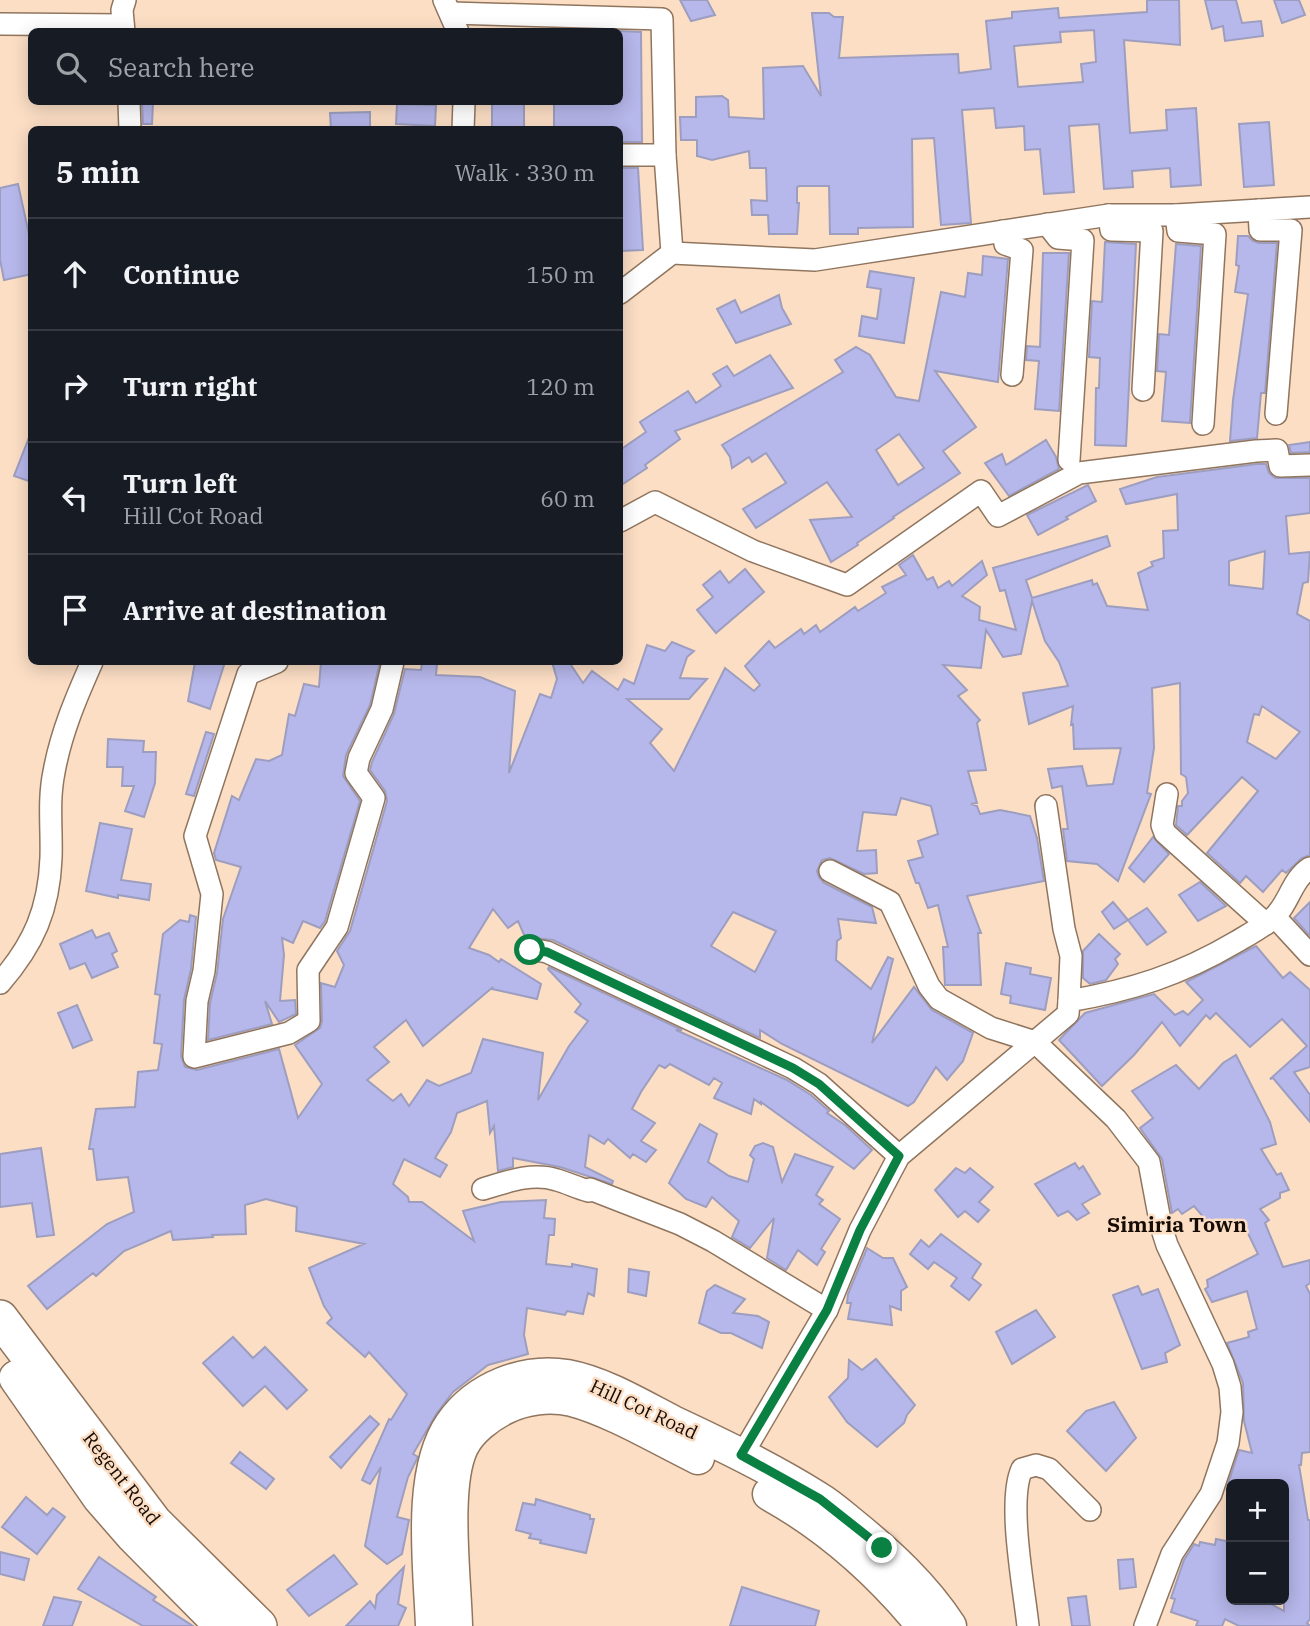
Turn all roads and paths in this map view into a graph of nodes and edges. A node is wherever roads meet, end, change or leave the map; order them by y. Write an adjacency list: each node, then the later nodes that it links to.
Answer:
1 (125, 0): 4 (street)
2 (457, 12): 10 (street)
3 (0, 23): 4 (street)
4 (124, 28)
5 (129, 105): 7 (street)
6 (464, 105): 8 (street)
7 (131, 126)
8 (463, 126)
9 (623, 155): 10 (street)
10 (665, 155): 17 (street)
11 (1310, 207): 12 (street)
12 (1259, 209): 14 (street); 21 (street)
13 (1109, 215): 14 (street); 15 (street); 20 (street)
14 (1175, 215): 22 (street)
15 (1047, 224): 16 (street); 23 (street)
16 (1003, 231): 17 (street); 19 (street)
17 (672, 253): 18 (street)
18 (623, 291)
19 (1012, 375)
20 (1143, 390)
21 (1276, 414)
22 (1203, 424)
23 (1069, 460)
24 (1310, 465): 25 (street)
25 (623, 518)
26 (91, 665): 36 (street)
27 (270, 665): 28 (street)
28 (392, 665)
29 (1167, 794): 33 (street)
30 (1046, 806): 37 (street)
31 (1310, 868): 33 (street)
32 (830, 871): 38 (street)
33 (1271, 920): 35 (street); 37 (street)
34 (530, 950): 39 (street)
35 (1310, 955)
36 (0, 983)
37 (1069, 1001): 38 (street)
38 (1035, 1042): 39 (street); 53 (street)
39 (899, 1156): 41 (street)
40 (483, 1189): 41 (street)
41 (827, 1310): 44 (street)
42 (0, 1318): 47 (main road, Regent Road)
43 (0, 1356): 46 (main road, Regent Road)
44 (741, 1455): 48 (main road, Hill Cot Road); 51 (main road, Hill Cot Road)
45 (1090, 1510): 52 (street)
46 (223, 1626)
47 (259, 1626)
48 (432, 1626)
49 (456, 1626): 50 (main road, Hill Cot Road)
50 (923, 1626)
51 (950, 1626)
52 (1028, 1626)
53 (1145, 1626)

